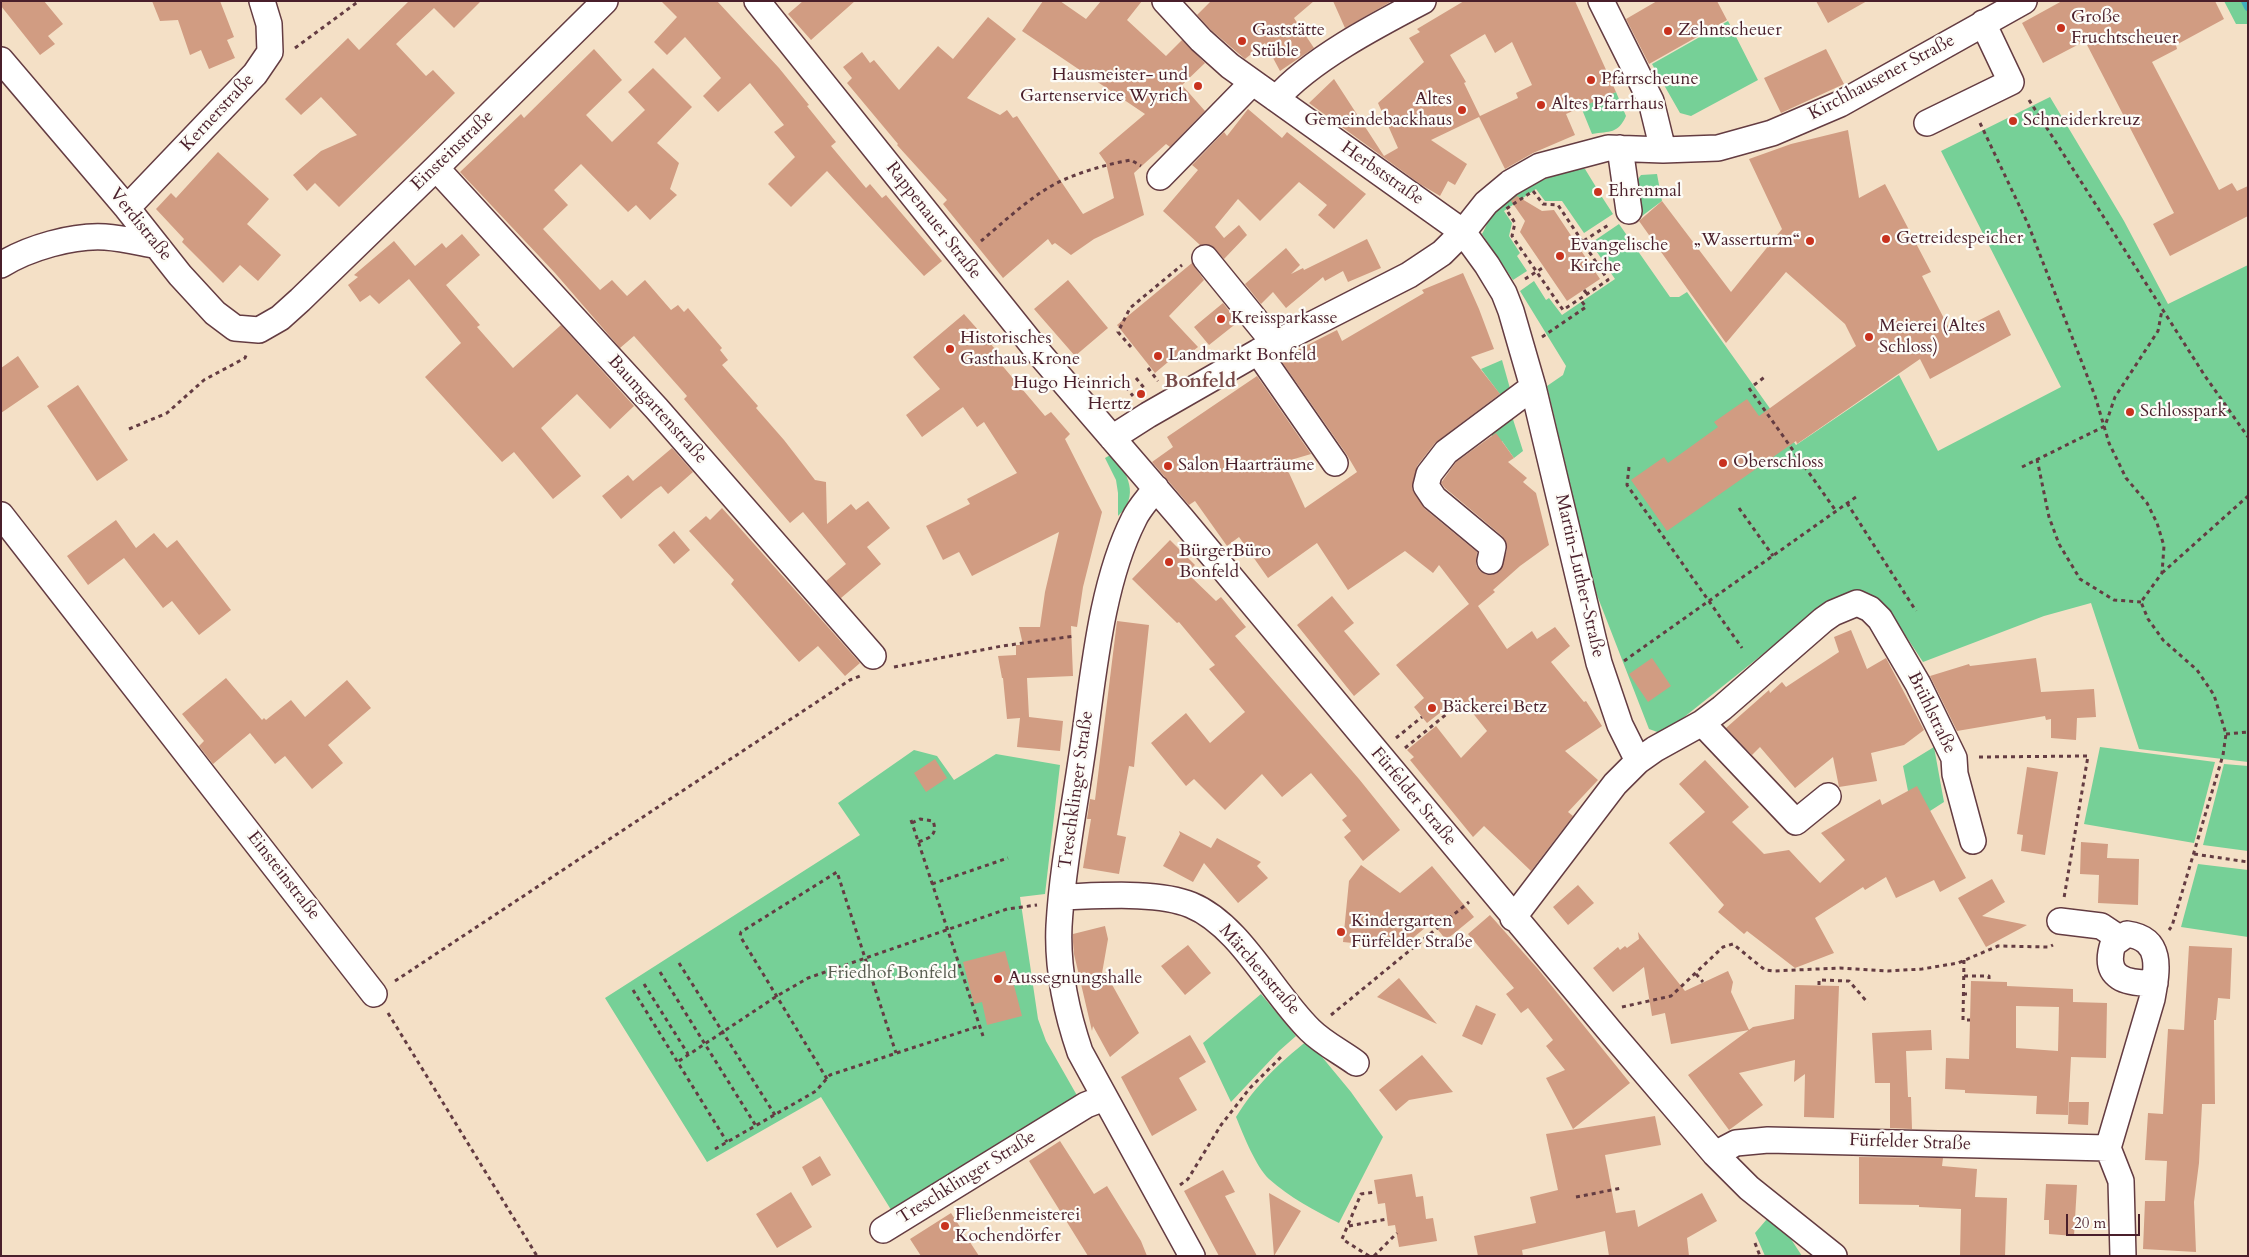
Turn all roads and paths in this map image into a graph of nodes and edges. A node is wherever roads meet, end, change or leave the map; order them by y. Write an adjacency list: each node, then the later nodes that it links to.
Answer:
1 (262, 1): 10 (street)
2 (360, 1): 10 (path)
3 (605, 1): 19 (street, Einsteinstraße)
4 (757, 1): 51 (street, Rappenauer Straße)
5 (1165, 1): 12 (street, Herbststraße)
6 (1423, 1): 14 (street)
7 (1601, 1): 18 (street)
8 (2024, 1): 9 (street, Kirchhausener Straße)
9 (1982, 24): 15 (street); 18 (street, Kirchhausener Straße)
10 (270, 52): 21 (street, Kernerstraße)
11 (1, 60): 21 (street, Verdistraße)
12 (1252, 83): 14 (street, Herbststraße); 20 (street)
13 (2023, 94): 36 (path)
14 (1276, 99): 23 (street, Herbststraße)
15 (1969, 102): 16 (street); 49 (path)
16 (1927, 123)
17 (1620, 148): 18 (street, Kirchhausener Straße); 22 (street); 23 (street, Kirchhausener Straße)
18 (1663, 150)
19 (436, 168): 37 (street, Einsteinstraße); 72 (street, Baumgartenstraße)
20 (1160, 177): 25 (path)
21 (127, 208): 26 (street, Verdistraße)
22 (1622, 215): 24 (path)
23 (1463, 232): 40 (street, Kirchhausener Straße); 47 (street, Martin-Luther-Straße)
24 (1582, 241): 27 (path); 31 (path); 34 (path)
25 (980, 242)
26 (154, 245): 29 (street); 37 (street, Verdistraße)
27 (1577, 245)
28 (1195, 260): 39 (path); 40 (street)
29 (1, 265)
30 (1544, 267): 31 (path)
31 (1537, 272): 32 (path); 35 (path)
32 (1531, 276)
33 (1584, 290): 34 (path)
34 (1587, 294): 35 (path)
35 (1580, 299): 38 (path)
36 (2162, 309): 49 (path); 52 (path)
37 (259, 330): 50 (path)
38 (1541, 338)
39 (1131, 347)
40 (1266, 348): 51 (street, Kirchhausener Straße); 54 (street)
41 (1148, 368): 44 (path)
42 (1766, 376): 45 (path)
43 (1136, 378): 46 (path)
44 (1159, 382)
45 (1754, 385)
46 (1143, 386)
47 (1533, 388): 65 (street); 73 (street, Martin-Luther-Straße)
48 (1749, 388): 62 (path)
49 (2105, 426): 53 (path); 66 (path)
50 (129, 429)
51 (1112, 438): 57 (street, Fürfelder Straße)
52 (2248, 438)
53 (2037, 459): 55 (path); 68 (path)
54 (1335, 463)
55 (2022, 466)
56 (1629, 467): 67 (path)
57 (1156, 488): 92 (street, Treschklinger Straße); 93 (street, Fürfelder Straße)
58 (2248, 496): 66 (path)
59 (1856, 497): 60 (path)
60 (1847, 503): 62 (path); 69 (path)
61 (1739, 508): 64 (path)
62 (1836, 512): 64 (path)
63 (1, 515): 110 (street, Einsteinstraße)
64 (1773, 556): 67 (path)
65 (1490, 561)
66 (2162, 573): 68 (path)
67 (1709, 601): 71 (path); 73 (path)
68 (2141, 602): 79 (path)
69 (1916, 611)
70 (1062, 638): 72 (path)
71 (1742, 648)
72 (880, 661)
73 (1599, 663): 83 (street, Martin-Luther-Straße)
74 (850, 680): 110 (path)
75 (1460, 704): 81 (path)
76 (1422, 717): 80 (path)
77 (1702, 723): 82 (street, Brühlstraße); 83 (street); 84 (street)
78 (2248, 732): 79 (path)
79 (2226, 734): 87 (path)
80 (1390, 743)
81 (1398, 754)
82 (1954, 758): 85 (street, Brühlstraße); 94 (path)
83 (1638, 761): 93 (street)
84 (1828, 796)
85 (1973, 841)
86 (918, 842): 86 (path); 90 (path)
87 (2194, 854): 89 (path); 97 (path)
88 (1008, 858): 90 (path)
89 (2248, 862)
90 (932, 884): 95 (path)
91 (1475, 897): 116 (path)
92 (1052, 900): 95 (path); 126 (street, Märchenstraße); 128 (street, Treschklinger Straße)
93 (1513, 918): 134 (street, Fürfelder Straße)
94 (2060, 921): 96 (street); 99 (path)
95 (948, 930): 98 (path); 118 (path)
96 (2118, 938): 97 (street); 106 (street)
97 (2150, 944): 106 (street)
98 (865, 958): 113 (path); 113 (path); 123 (path)
99 (1964, 960): 102 (path); 103 (path)
100 (679, 963): 119 (path)
101 (660, 972): 121 (path)
102 (1696, 974): 105 (path); 115 (path)
103 (1964, 976): 104 (path); 111 (path)
104 (1989, 981)
105 (1703, 982)
106 (2155, 983): 132 (street)
107 (644, 984): 122 (path)
108 (1819, 985): 114 (path)
109 (633, 990): 125 (path)
110 (374, 994): 144 (path)
111 (1963, 994): 112 (path); 117 (path)
112 (1971, 994)
113 (777, 996): 119 (path); 127 (path)
114 (1868, 1003)
115 (1619, 1008)
116 (1324, 1020)
117 (1970, 1020)
118 (979, 1026): 120 (path); 123 (path)
119 (722, 1032): 121 (path); 129 (path)
120 (983, 1036)
121 (705, 1044): 122 (path); 130 (path)
122 (688, 1054): 125 (path)
123 (896, 1054): 127 (path)
124 (1283, 1055): 135 (path)
125 (679, 1061): 131 (path)
126 (1356, 1063)
127 (827, 1078): 129 (path)
128 (1104, 1098): 141 (street, Treschklinger Straße); 145 (street, Treschklinger Straße)
129 (775, 1115): 130 (path)
130 (756, 1126): 131 (path)
131 (727, 1142): 133 (path)
132 (2108, 1148): 134 (street, Fürfelder Straße); 150 (street)
133 (715, 1150)
134 (1715, 1154): 149 (street, Fürfelder Straße)
135 (1178, 1186)
136 (1622, 1188): 138 (path)
137 (1376, 1192): 140 (path)
138 (1576, 1197)
139 (1387, 1219): 140 (path)
140 (1348, 1226): 146 (path)
141 (883, 1230)
142 (1396, 1232): 147 (path)
143 (1754, 1243): 148 (path)
144 (537, 1256)
145 (1192, 1256)
146 (1369, 1256)
147 (1374, 1256)
148 (1760, 1256)
149 (1834, 1256)
150 (2124, 1256)

